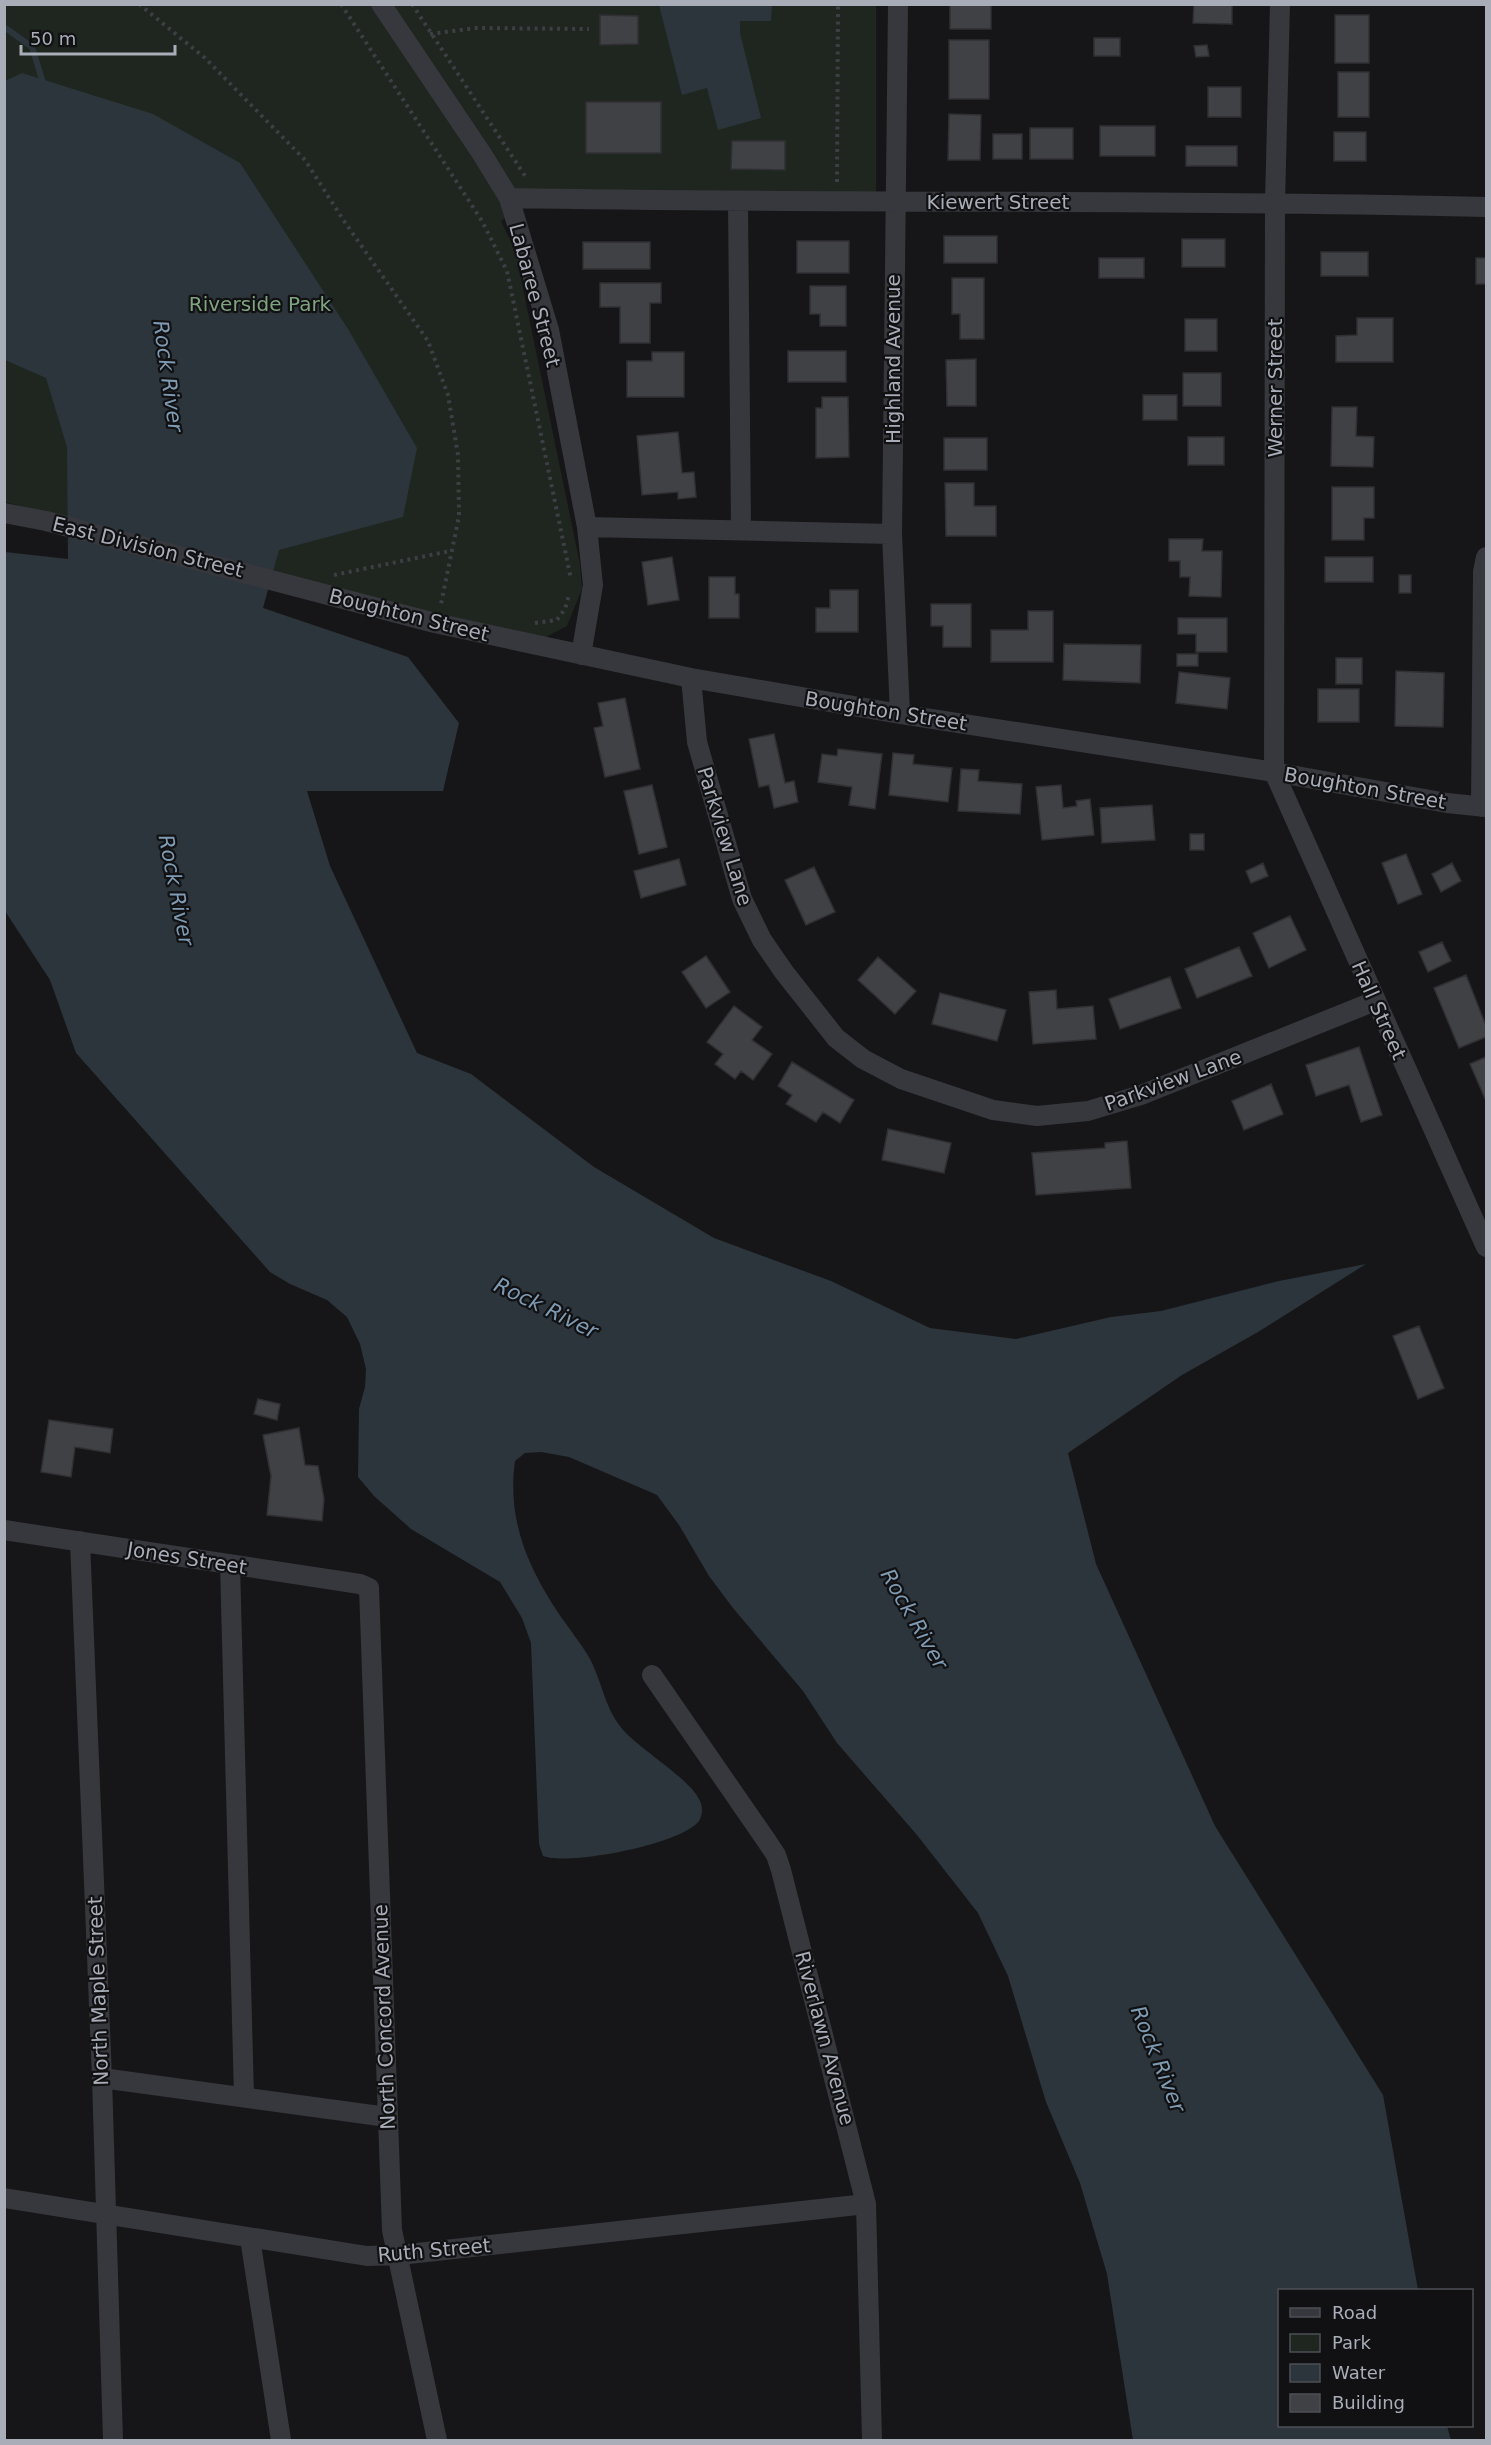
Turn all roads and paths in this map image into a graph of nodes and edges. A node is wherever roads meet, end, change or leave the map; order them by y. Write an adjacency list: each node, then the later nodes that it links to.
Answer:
1 (139, 4): 21 (path)
2 (341, 4): 24 (path)
3 (381, 4): 12 (street, Labaree Street)
4 (412, 4): 9 (path)
5 (838, 4): 11 (path)
6 (898, 4): 14 (street, Highland Avenue)
7 (1280, 4): 15 (street, Werner Street)
8 (589, 29): 9 (path)
9 (430, 34): 10 (path)
10 (529, 182)
11 (831, 187)
12 (509, 198): 13 (street, Kiewert Street); 18 (street, Labaree Street)
13 (738, 202): 14 (street, Kiewert Street); 19 (street)
14 (895, 202): 15 (street, Kiewert Street); 20 (street, Highland Avenue)
15 (1275, 202): 16 (street, Kiewert Street); 33 (street, Werner Street)
16 (1486, 207)
17 (4, 513): 25 (street, East Division Street)
18 (587, 527): 19 (street); 30 (street, Labaree Street)
19 (741, 530): 20 (street)
20 (892, 534): 32 (street, Highland Avenue)
21 (450, 551): 23 (path); 28 (path)
22 (1486, 557): 34 (street)
23 (325, 577)
24 (572, 583)
25 (291, 584): 28 (street, Boughton Street)
26 (570, 594): 29 (path)
27 (452, 607): 28 (path)
28 (438, 614): 30 (street, Boughton Street)
29 (526, 623)
30 (581, 655): 31 (street, Boughton Street)
31 (692, 678): 32 (street, Boughton Street); 35 (street, Parkview Lane)
32 (900, 714): 33 (street, Boughton Street)
33 (1274, 772): 34 (street, Boughton Street); 35 (street, Hall Street)
34 (1484, 807)
35 (1375, 1001): 36 (street, Hall Street)
36 (1486, 1247)
37 (4, 1530): 38 (street, Jones Street)
38 (80, 1541): 39 (street, Jones Street); 42 (street, North Maple Street)
39 (230, 1564): 40 (street, Jones Street); 43 (street)
40 (369, 1588): 44 (street, North Concord Avenue)
41 (652, 1675): 46 (street, Riverlawn Avenue)
42 (102, 2078): 43 (street); 47 (street, North Maple Street)
43 (244, 2097): 44 (street)
44 (387, 2117): 49 (street, North Concord Avenue)
45 (4, 2198): 47 (street, Ruth Street)
46 (866, 2204): 49 (street, Ruth Street); 53 (street, Riverlawn Avenue)
47 (104, 2215): 48 (street, Ruth Street); 50 (street, North Maple Street)
48 (250, 2238): 49 (street, Ruth Street); 51 (street)
49 (399, 2256): 52 (street, North Concord Avenue)
50 (113, 2440)
51 (280, 2440)
52 (437, 2440)
53 (872, 2440)

